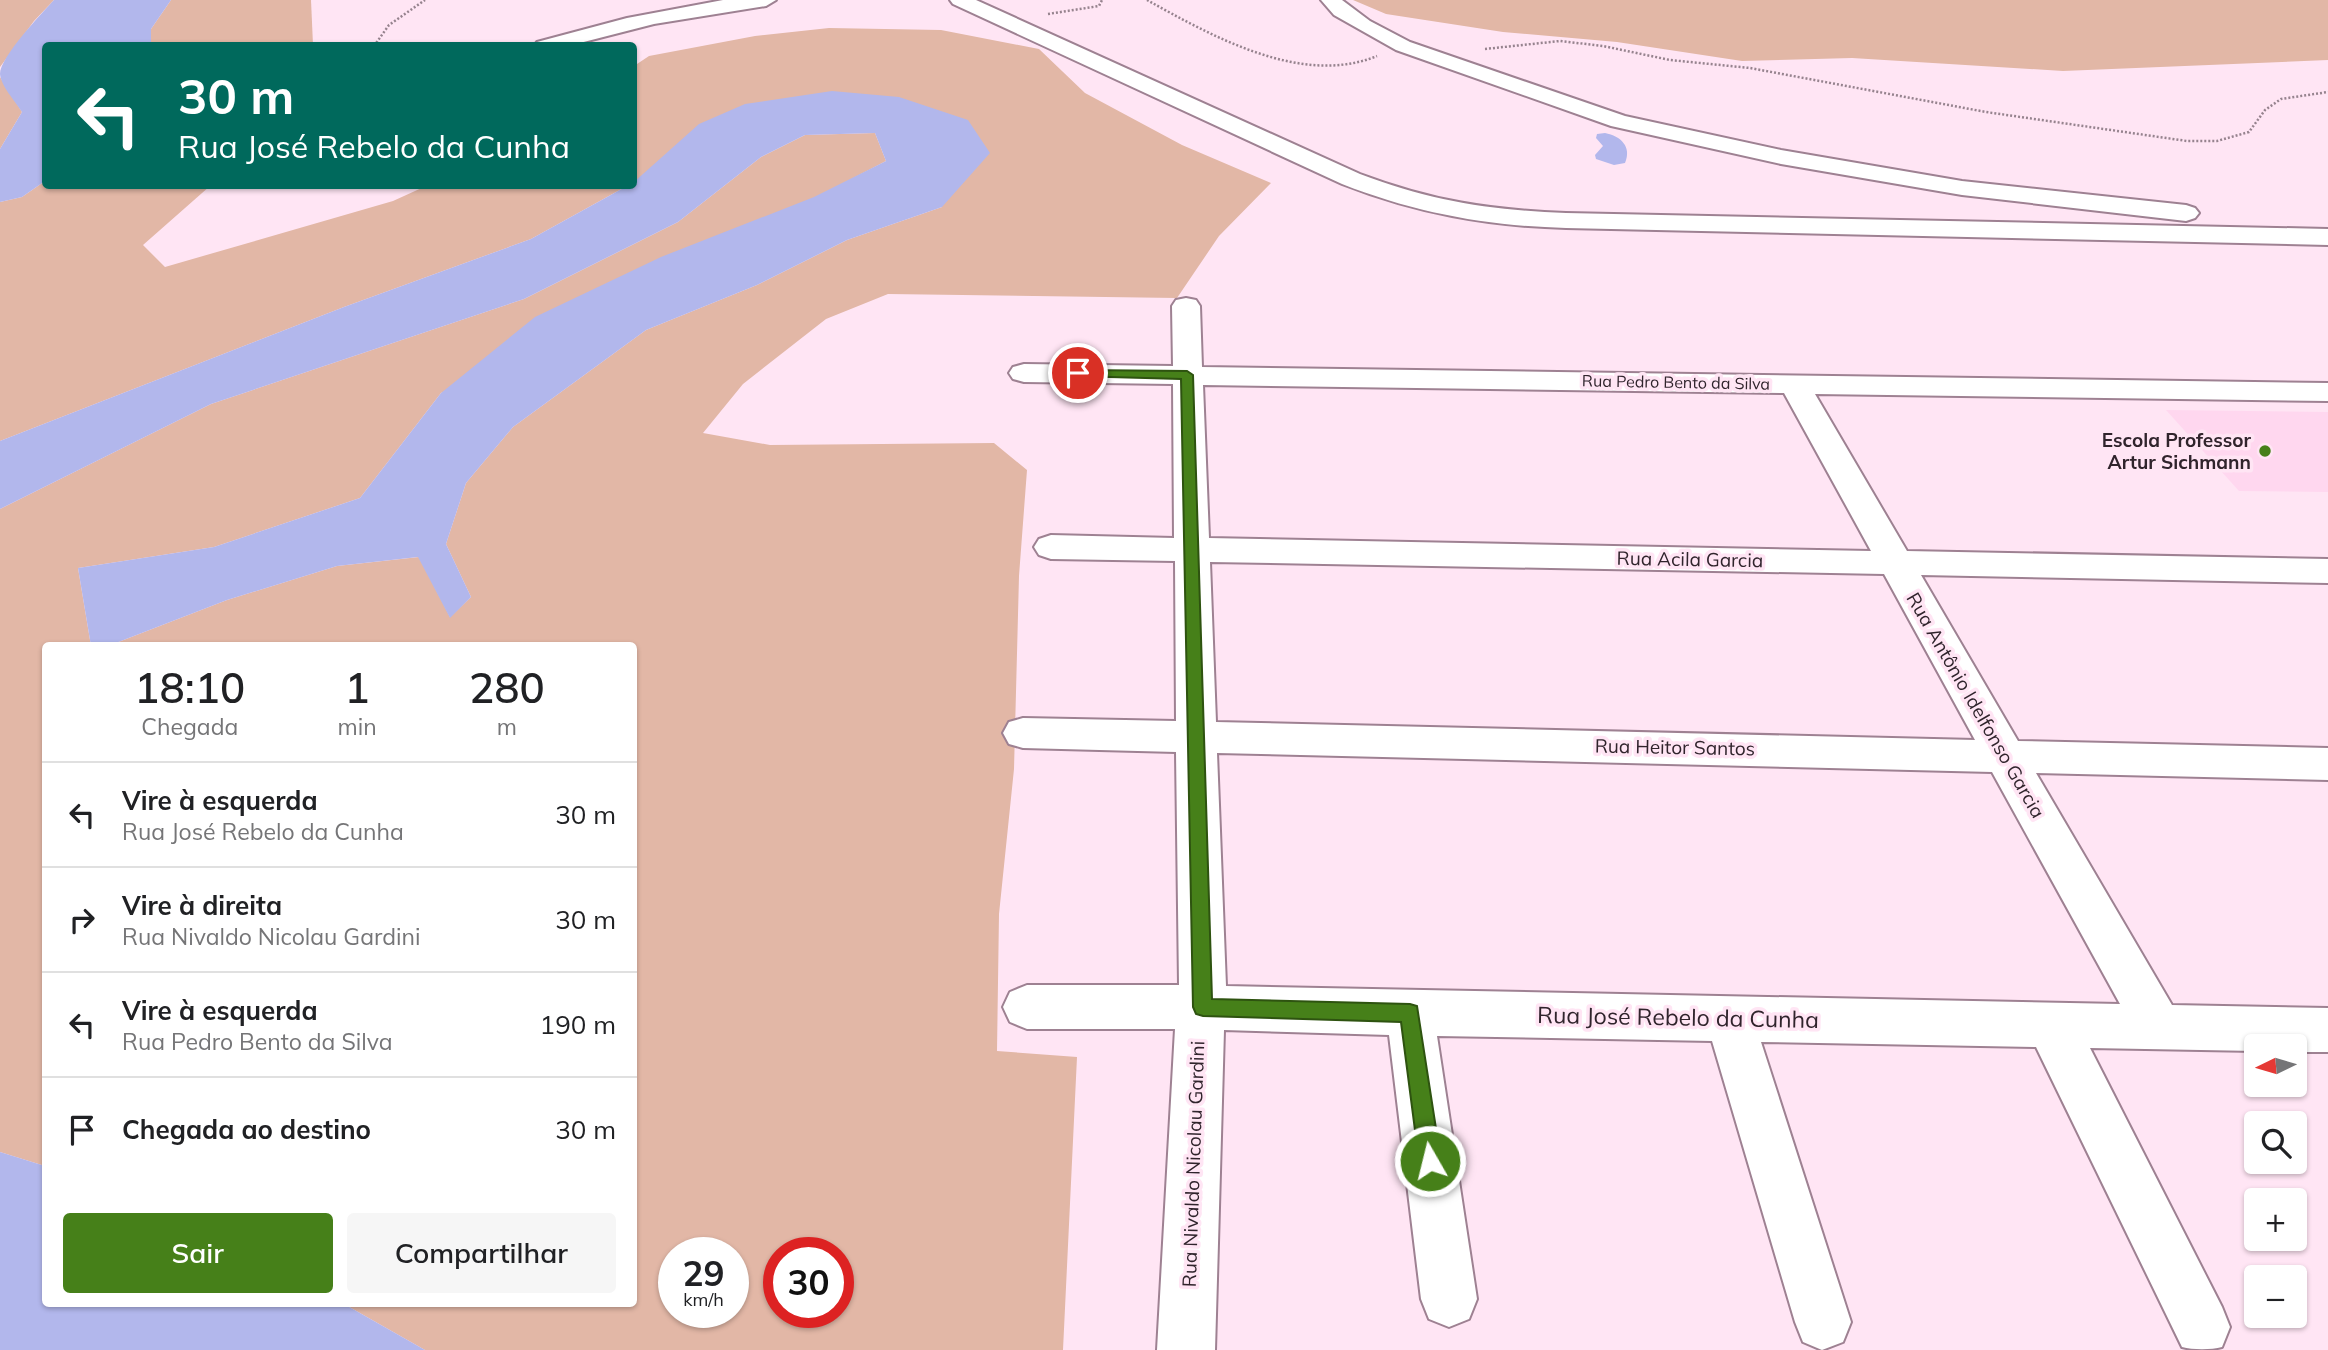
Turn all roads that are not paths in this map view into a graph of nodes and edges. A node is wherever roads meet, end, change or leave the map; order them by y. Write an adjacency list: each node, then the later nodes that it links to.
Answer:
1 (766, 0): 5 (street)
2 (960, 0): 9 (street)
3 (1331, 0): 7 (street)
4 (603, 7): 5 (street)
5 (613, 27): 6 (street)
6 (559, 42)
7 (2103, 204): 8 (street); 9 (street)
8 (2328, 220)
9 (2134, 234): 10 (street)
10 (2328, 237)
11 (1185, 306): 13 (street, Rua Nivaldo Nicolau Gardini)
12 (1024, 373): 13 (street, Rua Pedro Bento da Silva)
13 (1187, 375): 14 (street, Rua Pedro Bento da Silva); 17 (street, Rua Nivaldo Nicolau Gardini)
14 (1794, 384): 15 (street, Rua Pedro Bento da Silva); 18 (street, Rua Antônio Idelfonso Garcia)
15 (2328, 392)
16 (1051, 547): 17 (street, Rua Acila Garcia)
17 (1191, 550): 18 (street, Rua Acila Garcia); 21 (street, Rua Nivaldo Nicolau Gardini)
18 (1895, 563): 19 (street, Rua Acila Garcia); 22 (street, Rua Antônio Idelfonso Garcia)
19 (2328, 571)
20 (1023, 733): 21 (street, Rua Heitor Santos)
21 (1196, 735): 22 (street, Rua Heitor Santos); 25 (street, Rua Nivaldo Nicolau Gardini)
22 (2004, 755): 23 (street, Rua Heitor Santos); 29 (street, Rua Antônio Idelfonso Garcia)
23 (2328, 764)
24 (1027, 1007): 25 (street, Rua José Rebelo da Cunha)
25 (1203, 1007): 26 (street, Rua José Rebelo da Cunha); 34 (street, Rua Nivaldo Nicolau Gardini)
26 (1410, 1013): 27 (street, Rua José Rebelo da Cunha); 31 (street)
27 (1729, 1018): 28 (street, Rua José Rebelo da Cunha); 32 (street)
28 (2049, 1024): 29 (street, Rua José Rebelo da Cunha); 33 (street)
29 (2158, 1026): 30 (street, Rua José Rebelo da Cunha)
30 (2325, 1035)
31 (1449, 1299)
32 (1823, 1322)
33 (2203, 1327)
34 (1186, 1350)

